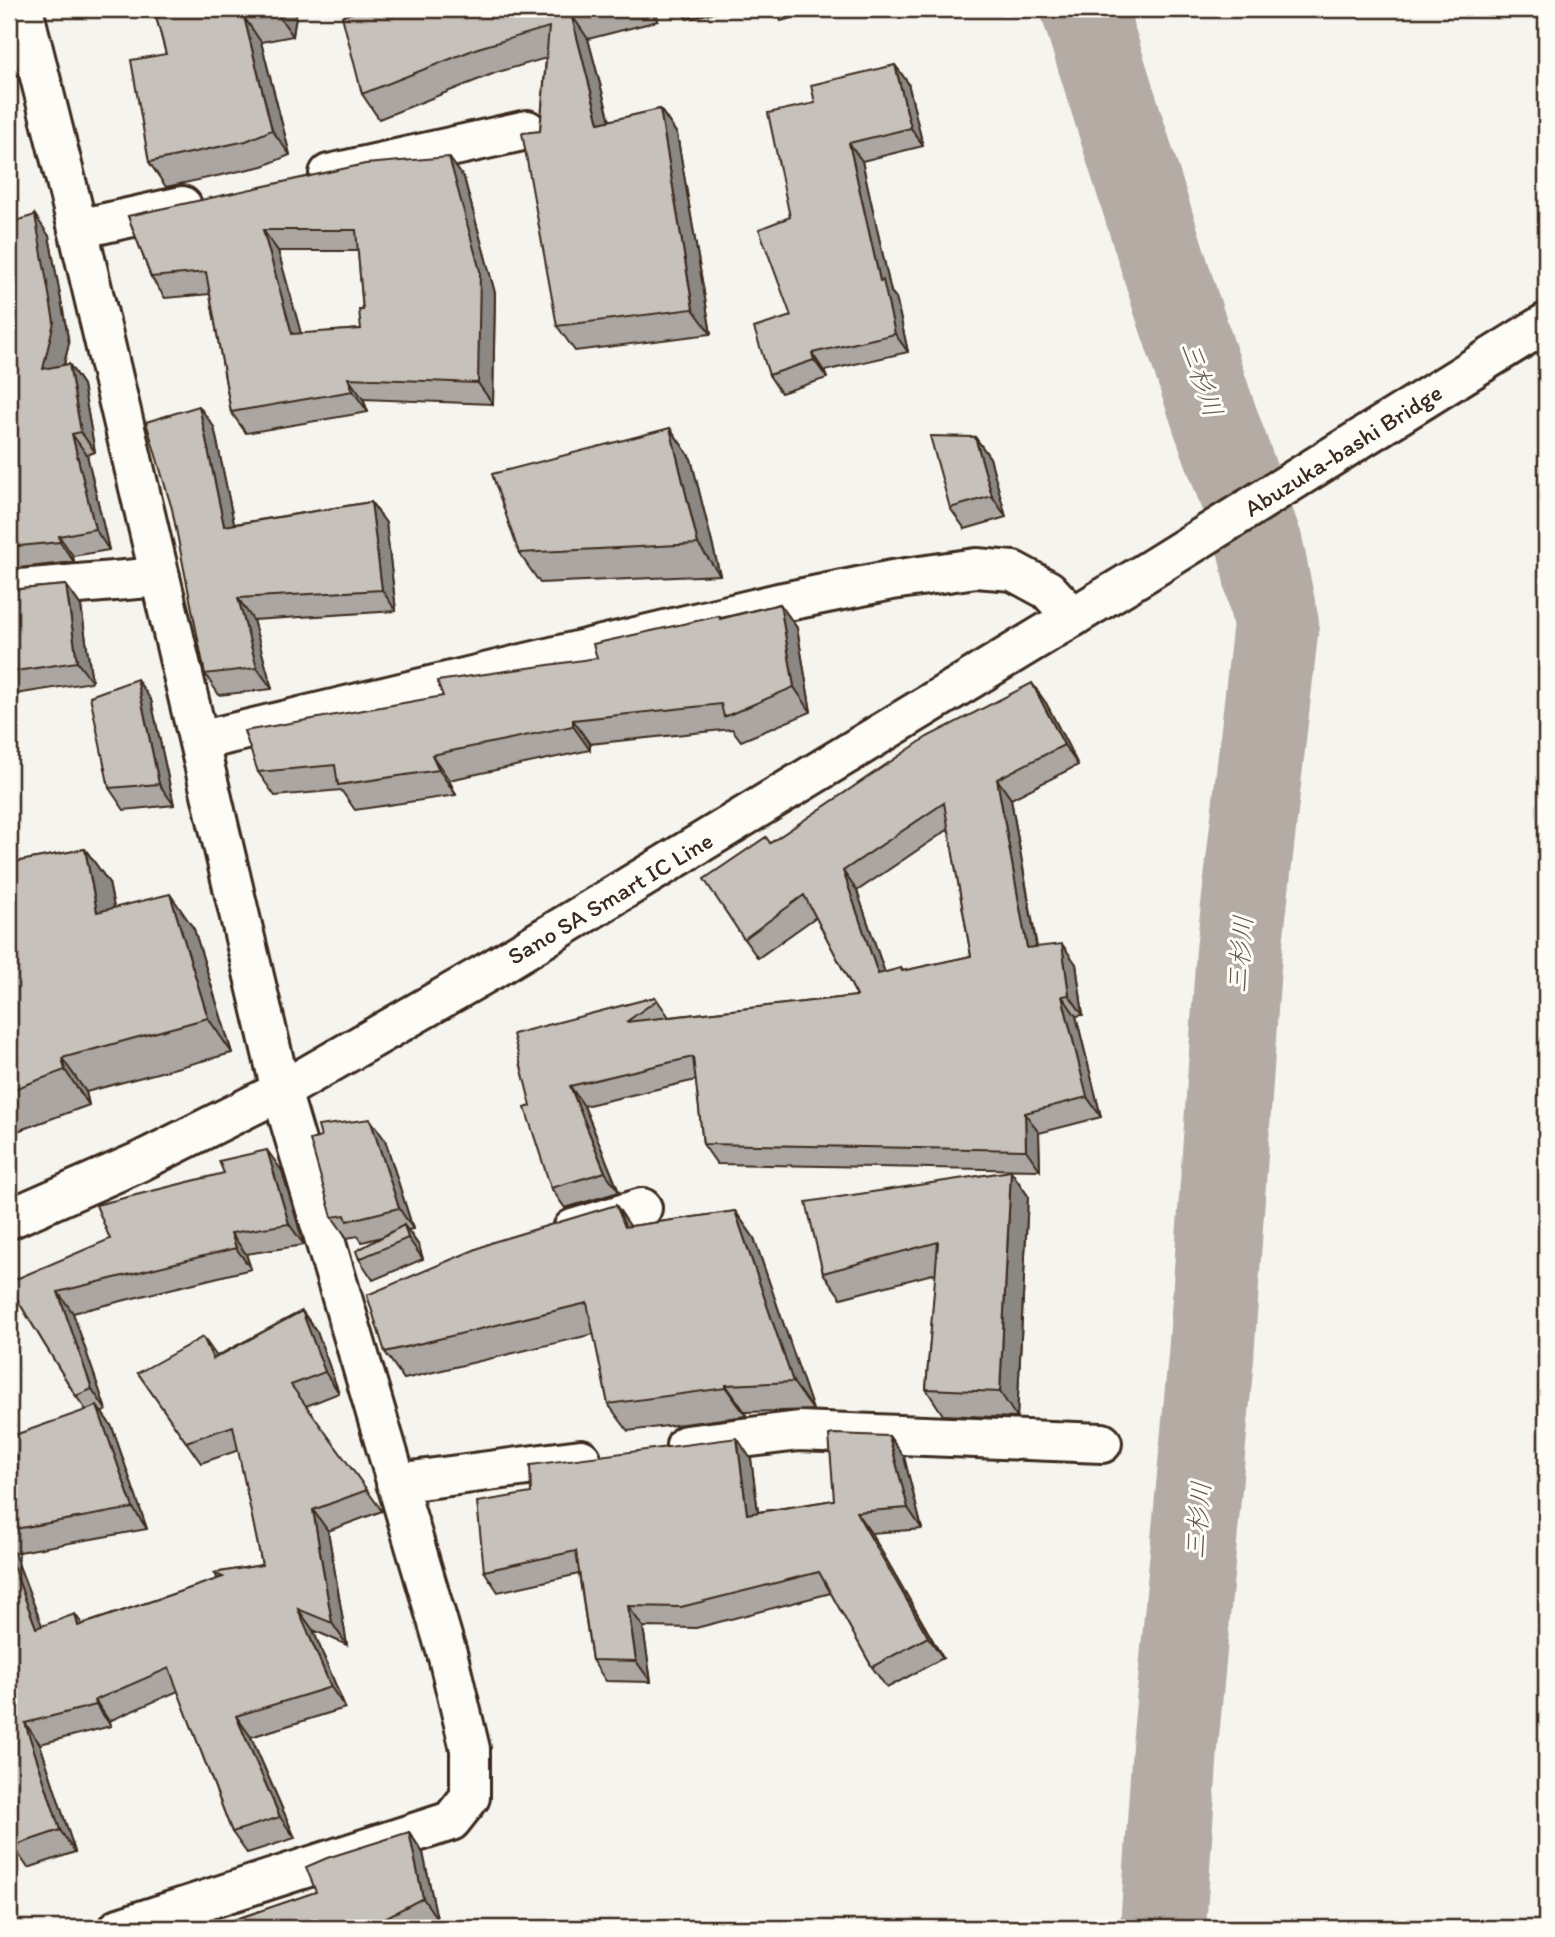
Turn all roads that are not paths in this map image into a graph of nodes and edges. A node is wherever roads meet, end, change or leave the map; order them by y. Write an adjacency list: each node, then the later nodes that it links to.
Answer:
1 (23, 9): 5 (street)
2 (527, 130): 3 (street)
3 (295, 181)
4 (214, 199): 5 (street)
5 (78, 229): 8 (street)
6 (1546, 323): 7 (street, Abuzuka-bashi Bridge)
7 (1193, 544): 10 (street, Sano SA Smart IC Line)
8 (160, 577): 9 (street); 11 (street)
9 (9, 590)
10 (1073, 617): 11 (street); 12 (street, Sano SA Smart IC Line)
11 (199, 741): 12 (street)
12 (281, 1091): 14 (street, Sano SA Smart IC Line); 17 (street)
13 (642, 1208): 15 (street)
14 (9, 1219)
15 (542, 1238)
16 (382, 1300): 17 (street)
17 (346, 1315): 21 (street)
18 (1102, 1443): 19 (street)
19 (651, 1450)
20 (611, 1455): 21 (street)
21 (396, 1483): 22 (street)
22 (119, 1928)

